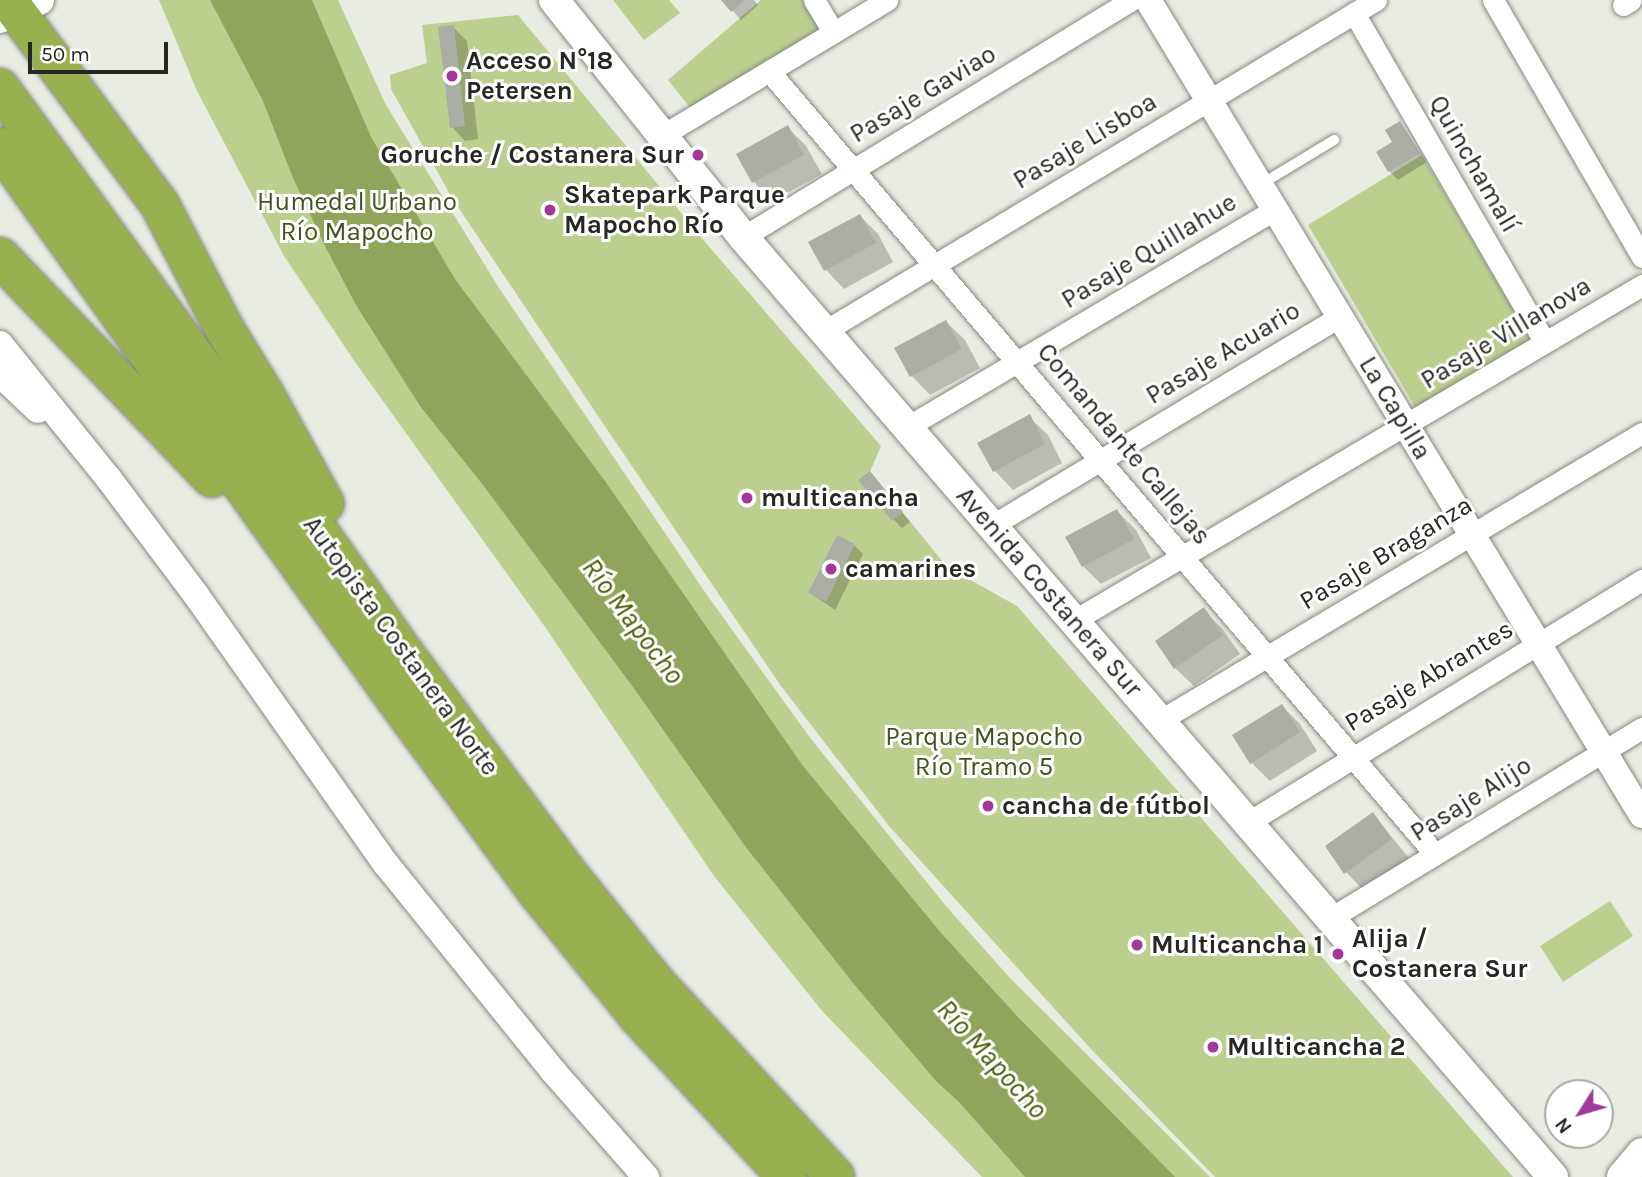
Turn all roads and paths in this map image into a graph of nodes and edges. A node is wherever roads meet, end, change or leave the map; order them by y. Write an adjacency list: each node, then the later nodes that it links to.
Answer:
1 (554, 0): 14 (main road, Avenida Costanera Sur)
2 (814, 0): 10 (street)
3 (887, 0): 10 (street)
4 (1132, 0): 17 (street, Pasaje Gaviao)
5 (1148, 0): 13 (street, La Capilla)
6 (1376, 0): 9 (street, Pasaje Lisboa)
7 (1493, 0): 22 (street)
8 (16, 7): 43 (highway)
9 (1354, 13): 13 (street, Pasaje Lisboa); 27 (street, Quinchamalí)
10 (834, 32): 11 (street)
11 (769, 71): 14 (street); 17 (street, Comandante Callejas)
12 (2, 91): 43 (highway, Autopista Costanera Norte)
13 (1209, 100): 18 (street, La Capilla); 23 (street, Pasaje Lisboa)
14 (661, 136): 20 (main road, Avenida Costanera Sur)
15 (1334, 140): 18 (lane)
16 (0, 148): 42 (highway, Autopista Costanera Norte)
17 (852, 169): 20 (street, Pasaje Gaviao); 23 (street, Comandante Callejas)
18 (1260, 185): 19 (street, La Capilla)
19 (1275, 209): 25 (street, La Capilla); 29 (street, Pasaje Quillahue)
20 (743, 237): 26 (main road, Avenida Costanera Sur)
21 (0, 257): 42 (highway)
22 (1642, 257)
23 (934, 264): 26 (street, Pasaje Lisboa); 29 (street, Comandante Callejas)
24 (1642, 285): 27 (street, Pasaje Villanova)
25 (1340, 316): 31 (street, La Capilla); 34 (street, Pasaje Acuario)
26 (823, 332): 32 (main road, Avenida Costanera Sur)
27 (1545, 342): 31 (street, Pasaje Villanova)
28 (0, 344): 35 (street)
29 (1017, 361): 32 (street, Pasaje Quillahue); 34 (street, Comandante Callejas)
30 (0, 374): 35 (street)
31 (1405, 425): 37 (street, La Capilla); 38 (street, Pasaje Villanova)
32 (907, 427): 36 (main road, Avenida Costanera Sur)
33 (1642, 433): 37 (street, Pasaje Braganza)
34 (1100, 460): 36 (street, Pasaje Acuario); 38 (street, Comandante Callejas)
35 (109, 479): 54 (street)
36 (991, 526): 40 (main road, Avenida Costanera Sur)
37 (1472, 534): 41 (street, La Capilla); 44 (street, Pasaje Braganza)
38 (1182, 556): 40 (street, Pasaje Villanova); 44 (street, Comandante Callejas)
39 (1642, 580): 41 (street, Pasaje Abrantes)
40 (1073, 621): 45 (main road, Avenida Costanera Sur)
41 (1537, 642): 47 (street, La Capilla); 48 (street, Pasaje Abrantes)
42 (366, 657): 55 (highway, Autopista Costanera Norte)
43 (407, 657): 56 (highway, Autopista Costanera Norte)
44 (1267, 657): 45 (street, Pasaje Braganza); 48 (street, Comandante Callejas)
45 (1159, 721): 50 (main road, Avenida Costanera Sur)
46 (1642, 728): 47 (street, Pasaje Alijo)
47 (1603, 751): 49 (street, La Capilla); 51 (street, Pasaje Alijo)
48 (1352, 756): 50 (street, Pasaje Abrantes); 51 (street, Comandante Callejas)
49 (1642, 815)
50 (1247, 823): 52 (main road, Avenida Costanera Sur)
51 (1435, 854): 52 (street, Pasaje Alijo)
52 (1329, 919): 57 (main road, Avenida Costanera Sur)
53 (1642, 1153): 58 (main road)
54 (646, 1177)
55 (787, 1177)
56 (835, 1177)
57 (1553, 1177)
58 (1622, 1177)

